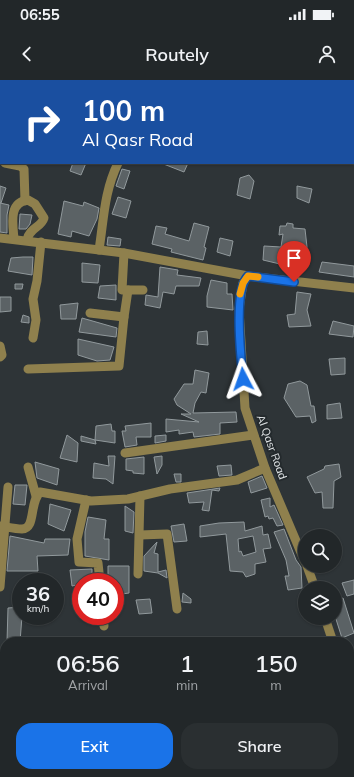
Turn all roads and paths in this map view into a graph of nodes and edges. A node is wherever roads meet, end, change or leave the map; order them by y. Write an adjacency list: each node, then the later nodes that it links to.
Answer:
1 (9, 164): 3 (street)
2 (117, 164): 8 (street)
3 (25, 201): 5 (street); 6 (street)
4 (0, 238): 5 (street)
5 (14, 239): 6 (street)
6 (27, 240): 7 (street)
7 (41, 242): 8 (street); 16 (street)
8 (99, 250): 9 (street)
9 (124, 253): 10 (street); 12 (street)
10 (248, 276): 11 (street); 20 (street, Al Qasr Road)
11 (354, 288)
12 (128, 290): 13 (street); 15 (street)
13 (143, 290)
14 (90, 313): 15 (street)
15 (124, 317): 19 (street)
16 (33, 338)
17 (0, 346): 18 (street)
18 (0, 357)
19 (28, 369)
20 (253, 435): 21 (street); 23 (street, Al Qasr Road)
21 (125, 453)
22 (28, 467): 25 (street)
23 (265, 468): 26 (street); 30 (street, Al Qasr Road)
24 (8, 487): 28 (street)
25 (36, 496): 27 (street); 28 (street)
26 (140, 496): 27 (street); 29 (street)
27 (86, 500): 31 (street)
28 (2, 527): 33 (street)
29 (140, 535): 32 (street); 34 (street)
30 (298, 546)
31 (99, 573)
32 (138, 574)
33 (0, 587)
34 (177, 609)
35 (327, 625): 36 (street)
36 (331, 637)

